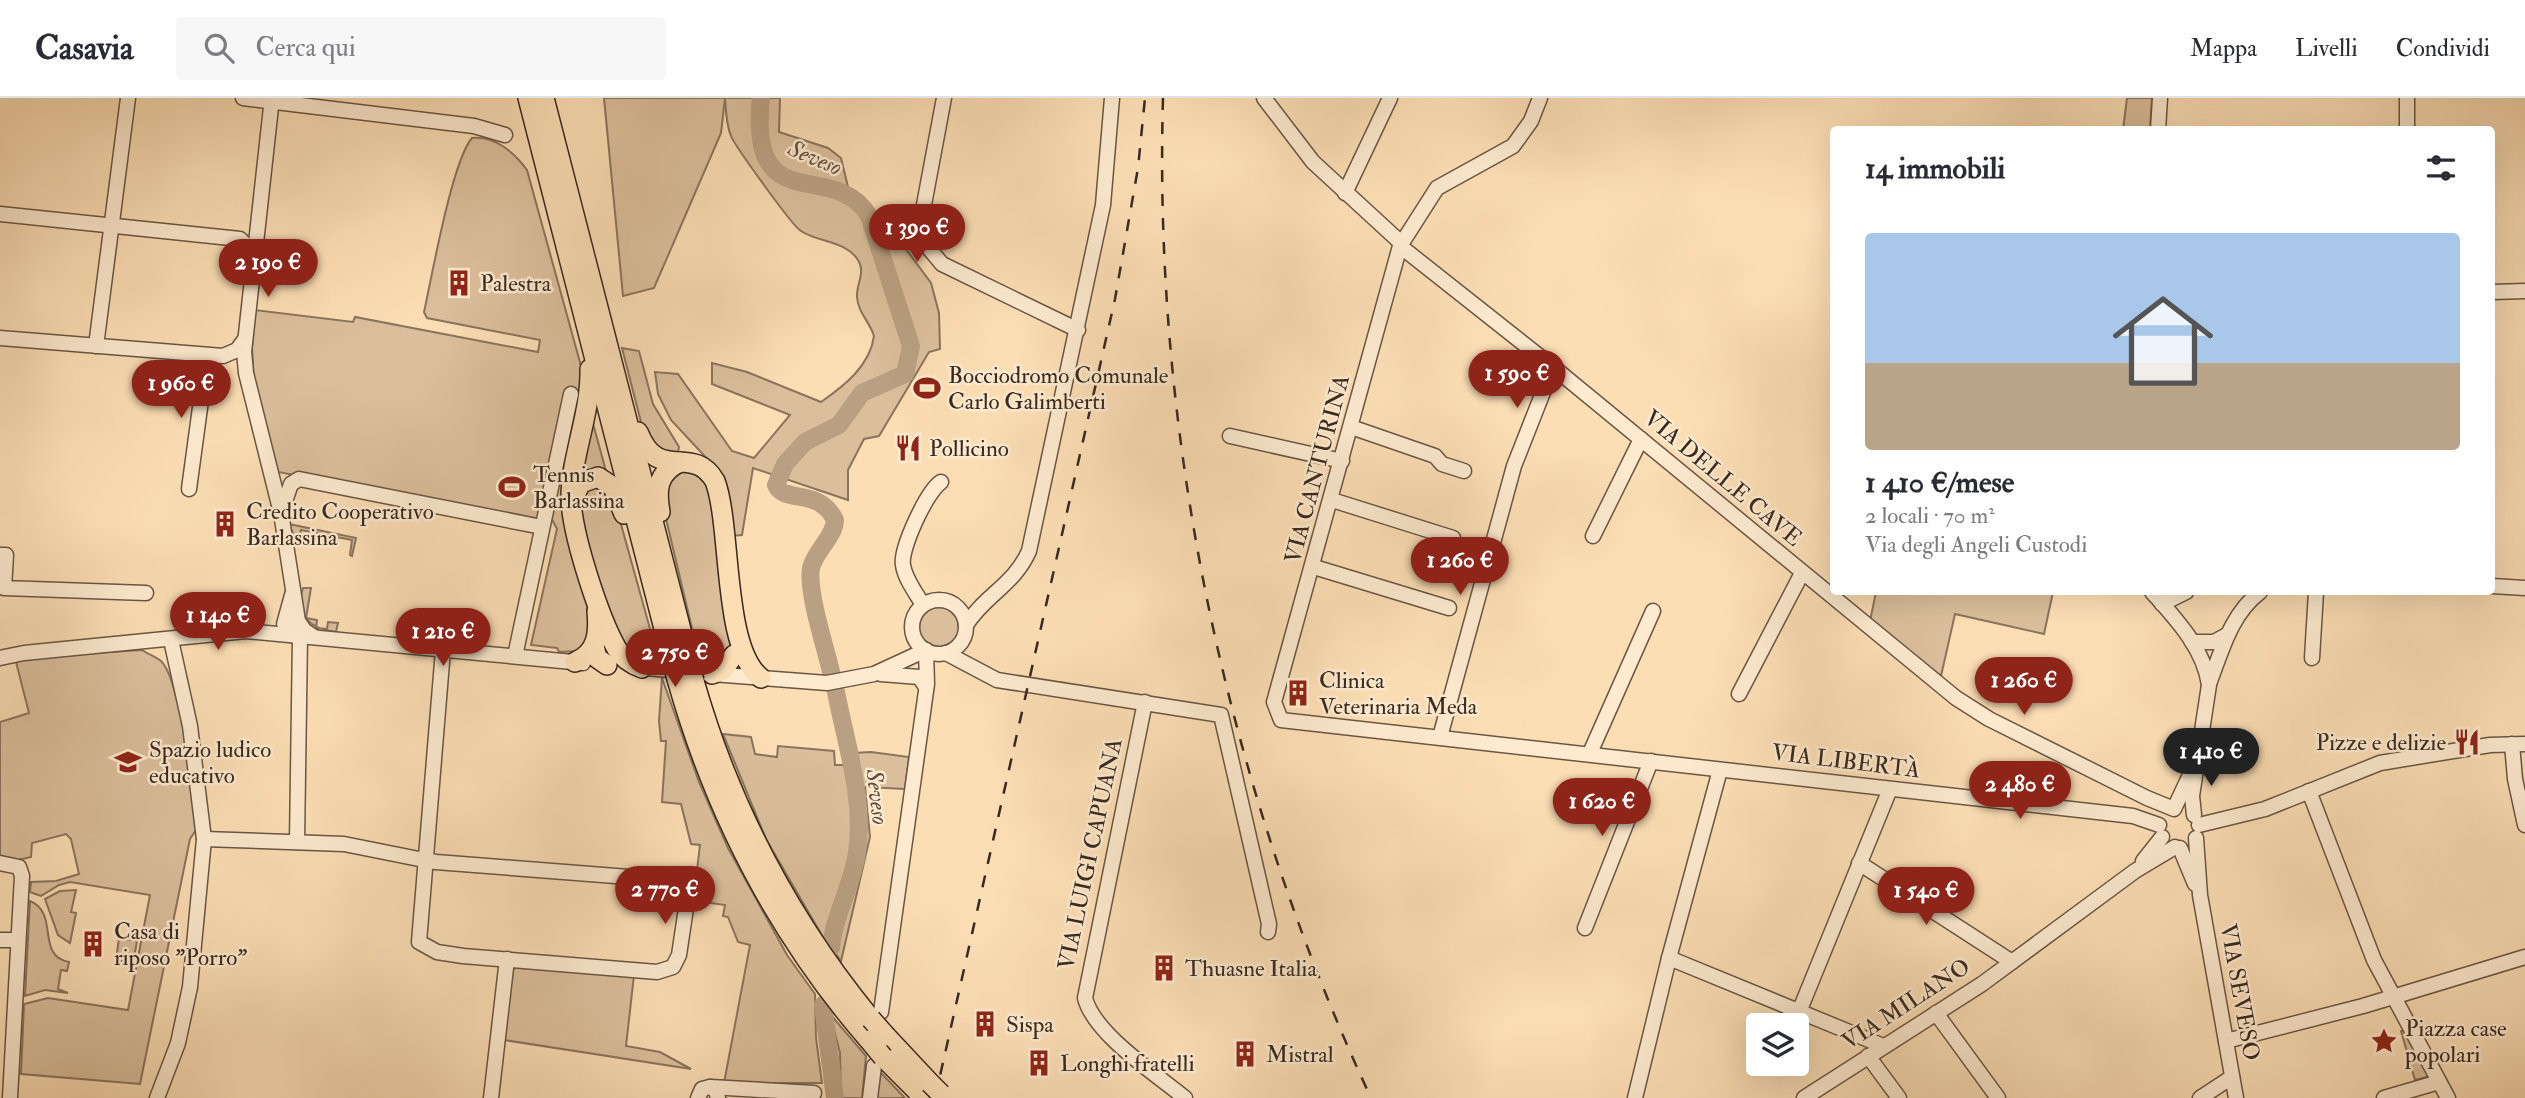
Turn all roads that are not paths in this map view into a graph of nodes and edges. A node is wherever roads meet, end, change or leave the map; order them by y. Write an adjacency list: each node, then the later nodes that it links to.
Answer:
1 (128, 98): 18 (street)
2 (243, 98): 12 (street)
3 (528, 98): 23 (highway)
4 (544, 98): 28 (highway)
5 (944, 98): 24 (street)
6 (1111, 98): 24 (street)
7 (1264, 98): 16 (street, VIA DELLE CAVE)
8 (1390, 98): 16 (street)
9 (1539, 98): 19 (street, VIA CANTURINA)
10 (2160, 98): 13 (street)
11 (2407, 98): 14 (street)
12 (272, 100): 15 (street); 20 (street)
13 (2158, 126)
14 (2407, 126)
15 (505, 135)
16 (1345, 193): 19 (street, VIA DELLE CAVE)
17 (0, 214): 18 (street)
18 (111, 227): 20 (street); 27 (street)
19 (1400, 246): 31 (street, VIA DELLE CAVE); 34 (street, VIA CANTURINA)
20 (256, 255): 26 (street)
21 (2495, 292): 22 (street)
22 (2525, 292)
23 (586, 326): 43 (highway); 51 (highway)
24 (1078, 330): 58 (street)
25 (0, 338): 27 (street)
26 (245, 339): 30 (street); 32 (street)
27 (96, 346): 29 (street)
28 (610, 355): 38 (highway); 51 (highway)
29 (207, 356): 30 (street); 41 (street)
30 (223, 356): 32 (street)
31 (1553, 367): 36 (street, VIA DELLE CAVE); 91 (street)
32 (246, 373): 44 (street)
33 (571, 394): 45 (street)
34 (1351, 427): 37 (street, VIA CANTURINA); 39 (street)
35 (1230, 436): 37 (street)
36 (1641, 439): 46 (street); 50 (street, VIA DELLE CAVE)
37 (1342, 461): 42 (street, VIA CANTURINA)
38 (680, 462): 51 (highway); 84 (highway)
39 (1464, 471)
40 (941, 482): 62 (street)
41 (189, 489)
42 (1332, 500): 47 (street); 49 (street, VIA CANTURINA)
43 (571, 501): 51 (highway); 76 (highway)
44 (281, 513): 45 (street); 65 (street)
45 (542, 527): 77 (street)
46 (1593, 536)
47 (1453, 538)
48 (0, 555): 54 (street)
49 (1314, 567): 63 (street); 90 (street, VIA CANTURINA)
50 (1802, 573): 88 (street); 99 (street, VIA DELLE CAVE)
51 (660, 581): 84 (highway, bridge)
52 (2495, 586): 53 (street)
53 (2525, 588)
54 (146, 593)
55 (2154, 595): 61 (street)
56 (2180, 595): 61 (street)
57 (2316, 595): 78 (street)
58 (992, 596): 60 (street); 66 (street)
59 (2243, 597): 70 (street)
60 (953, 603): 62 (street); 66 (street)
61 (2162, 604): 72 (street)
62 (923, 605): 68 (street)
63 (1449, 608)
64 (1653, 611): 93 (street)
65 (292, 615): 67 (street); 69 (street); 69 (street)
66 (966, 631): 75 (street); 83 (street)
67 (264, 632): 69 (street); 71 (street)
68 (913, 634): 74 (street); 81 (street)
69 (296, 635): 73 (street); 104 (street)
70 (2227, 635): 72 (street); 86 (street)
71 (171, 640): 79 (street); 103 (street)
72 (2192, 642): 86 (street)
73 (443, 650): 77 (street); 106 (street)
74 (926, 650): 75 (street); 81 (street); 87 (street)
75 (945, 653): 83 (street); 87 (street)
76 (602, 655): 80 (highway); 82 (street); 82 (highway)
77 (516, 656): 80 (street)
78 (2312, 657)
79 (0, 659)
80 (575, 662)
81 (894, 666): 85 (street)
82 (642, 668): 84 (street)
83 (975, 668): 89 (street)
84 (727, 672): 85 (street); 122 (highway); 123 (highway)
85 (874, 674): 87 (street)
86 (2209, 685): 94 (street)
87 (927, 686): 122 (street)
88 (1739, 694)
89 (1145, 702): 112 (street); 138 (street, VIA LUIGI CAPUANA)
90 (1274, 702): 91 (street, VIA LIBERTÀ)
91 (1440, 737): 93 (street, VIA LIBERTÀ)
92 (2519, 744): 98 (street); 100 (street)
93 (1590, 753): 95 (street, VIA LIBERTÀ)
94 (2197, 760): 99 (street); 101 (street, VIA SEVESO)
95 (1651, 761): 96 (street, VIA LIBERTÀ); 111 (street)
96 (1720, 769): 97 (street, VIA LIBERTÀ); 116 (street)
97 (1890, 789): 102 (street, VIA LIBERTÀ); 108 (street)
98 (2309, 791): 101 (street); 119 (street)
99 (2174, 809): 101 (street); 102 (street)
100 (2525, 825)
101 (2196, 826): 105 (street); 110 (street, VIA SEVESO)
102 (2161, 831): 105 (street); 109 (street, VIA MILANO)
103 (204, 839): 104 (street); 134 (street)
104 (297, 842): 106 (street)
105 (2177, 848): 109 (street, VIA MILANO); 110 (street, VIA SEVESO)
106 (424, 860): 117 (street); 117 (street)
107 (0, 863): 114 (street)
108 (1859, 863): 118 (street); 120 (street)
109 (2133, 873): 118 (street, VIA MILANO)
110 (2200, 895): 124 (street, VIA SEVESO)
111 (1585, 928)
112 (1268, 932)
113 (0, 940): 114 (street)
114 (18, 940): 133 (street)
115 (2525, 957): 119 (street)
116 (1669, 958): 120 (street); 139 (street)
117 (507, 959): 135 (street)
118 (2012, 962): 121 (street, VIA MILANO)
119 (2395, 997): 124 (street); 129 (street)
120 (1799, 1012): 125 (street)
121 (1936, 1013): 125 (street, VIA MILANO); 142 (street)
122 (876, 1016): 123 (highway, bridge)
123 (877, 1038): 127 (highway, bridge); 132 (highway)
124 (2226, 1041): 128 (street, VIA SEVESO)
125 (1881, 1045): 126 (street, VIA MILANO)
126 (1868, 1056): 140 (street, VIA MILANO); 141 (street)
127 (878, 1061): 132 (highway); 137 (street)
128 (2232, 1077): 143 (street); 144 (street, VIA SEVESO)
129 (2439, 1082): 145 (street); 146 (street)
130 (714, 1093): 131 (street); 136 (street)
131 (814, 1093)
132 (935, 1093)
133 (10, 1098)
134 (157, 1098)
135 (491, 1098)
136 (698, 1098)
137 (870, 1098)
138 (1185, 1098)
139 (1635, 1098)
140 (1804, 1098)
141 (1899, 1098)
142 (1998, 1098)
143 (2200, 1098)
144 (2236, 1098)
145 (2384, 1098)
146 (2448, 1098)

